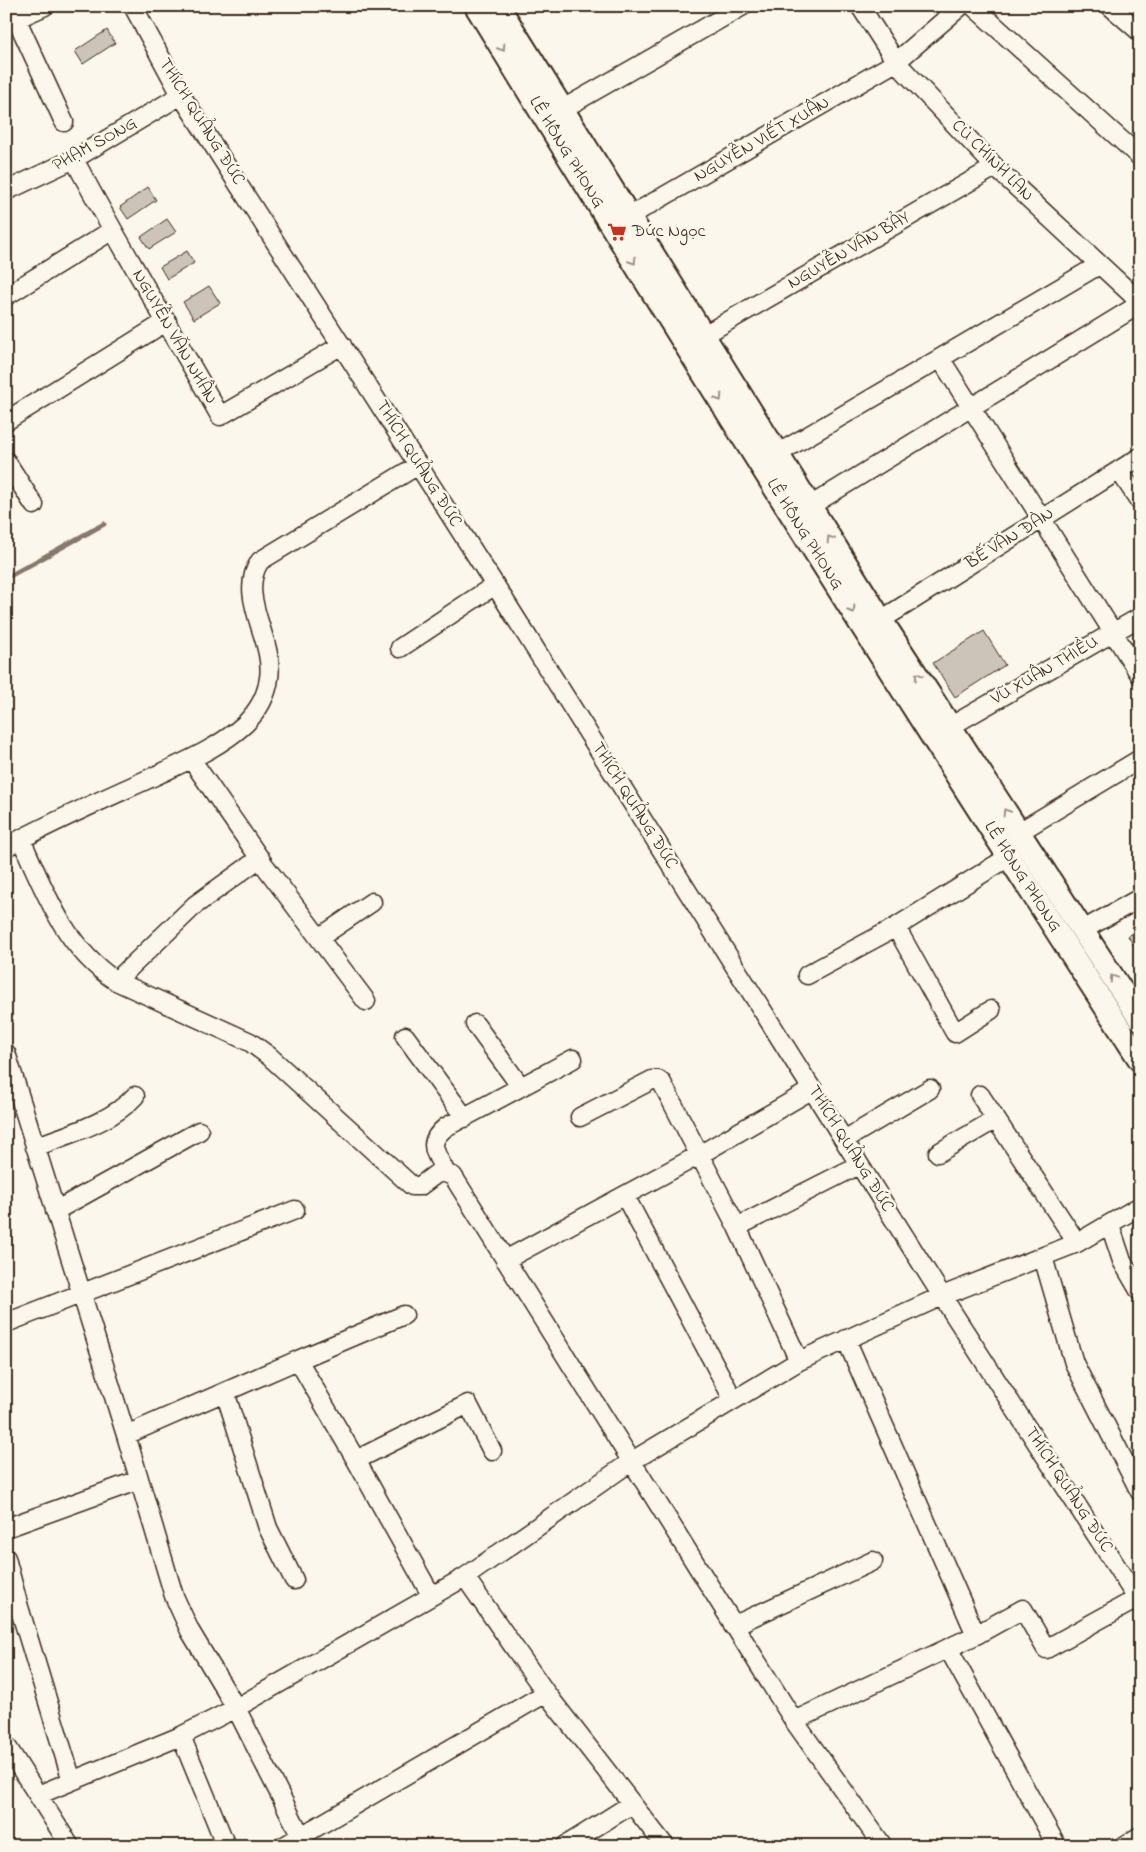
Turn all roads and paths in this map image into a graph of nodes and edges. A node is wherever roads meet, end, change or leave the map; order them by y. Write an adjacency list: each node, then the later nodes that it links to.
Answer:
1 (45, 6): 10 (street)
2 (133, 6): 13 (street, THÍCH QUẢNG ĐỨC)
3 (476, 6): 42 (main road, LÊ HỒNG PHONG, one-way to 42)
4 (498, 6): 14 (main road, LÊ HỒNG PHONG)
5 (743, 6): 14 (street)
6 (860, 6): 12 (street, CÙ CHÍNH LAN)
7 (961, 6): 12 (street, NGUYỄN VIẾT XUÂN)
8 (973, 6): 16 (street)
9 (1110, 6): 11 (street)
10 (11, 21): 15 (street)
11 (1140, 32)
12 (896, 62): 18 (street, CÙ CHÍNH LAN); 20 (street, NGUYỄN VIẾT XUÂN)
13 (181, 94): 17 (street, PHẠM SONG); 27 (street, THÍCH QUẢNG ĐỨC)
14 (560, 110): 20 (main road, LÊ HỒNG PHONG)
15 (64, 122)
16 (1140, 157)
17 (74, 159): 19 (street, PHẠM SONG); 21 (street, NGUYỄN VĂN NHÂN)
18 (994, 167): 22 (street, CÙ CHÍNH LAN); 26 (street, NGUYỄN VĂN BẢY)
19 (6, 191)
20 (628, 217): 26 (main road, LÊ HỒNG PHONG)
21 (111, 231): 23 (street); 25 (street, NGUYỄN VĂN NHÂN)
22 (1099, 265): 24 (street, CÙ CHÍNH LAN); 28 (street)
23 (6, 296)
24 (1140, 303): 29 (street)
25 (166, 321): 27 (street, NGUYỄN VĂN NHÂN); 30 (street)
26 (704, 335): 31 (main road, LÊ HỒNG PHONG)
27 (342, 345): 34 (street, THÍCH QUẢNG ĐỨC)
28 (940, 358): 29 (street); 31 (street)
29 (971, 407): 38 (street); 39 (street)
30 (6, 422)
31 (777, 454): 38 (main road, LÊ HỒNG PHONG)
32 (1140, 457): 35 (street, BẾ VĂN ĐÀN)
33 (6, 461): 37 (street)
34 (418, 465): 40 (street, THÍCH QUẢNG ĐỨC); 47 (street)
35 (1119, 470): 36 (street); 39 (street, BẾ VĂN ĐÀN)
36 (1140, 502)
37 (34, 505)
38 (810, 506): 42 (main road, LÊ HỒNG PHONG, one-way to 38)
39 (1041, 519): 42 (street, BẾ VĂN ĐÀN); 43 (street)
40 (494, 585): 44 (street); 69 (street, THÍCH QUẢNG ĐỨC)
41 (1140, 617): 43 (street, VŨ XUÂN THIỀU)
42 (873, 625): 46 (main road, LÊ HỒNG PHONG, one-way to 42); 52 (main road, LÊ HỒNG PHONG)
43 (1113, 632): 45 (street); 46 (street, VŨ XUÂN THIỀU)
44 (400, 648)
45 (1140, 675)
46 (951, 726): 49 (main road, LÊ HỒNG PHONG, one-way to 46)
47 (190, 759): 50 (street); 51 (street)
48 (1140, 759): 49 (street)
49 (1019, 832): 56 (main road, LÊ HỒNG PHONG)
50 (14, 843): 59 (street)
51 (260, 858): 57 (street); 59 (street)
52 (1007, 858): 55 (street); 67 (main road, LÊ HỒNG PHONG)
53 (1140, 898): 56 (street)
54 (372, 902): 57 (street)
55 (896, 926): 58 (street); 61 (street)
56 (1081, 931): 62 (main road, LÊ HỒNG PHONG, one-way to 56)
57 (319, 938): 60 (street)
58 (807, 975)
59 (116, 981): 82 (street)
60 (366, 1001)
61 (991, 1010)
62 (1140, 1019)
63 (476, 1024): 68 (street)
64 (404, 1036): 74 (street)
65 (6, 1053): 78 (street)
66 (573, 1059): 68 (street)
67 (1140, 1060)
68 (521, 1087): 74 (street)
69 (813, 1089): 77 (street, THÍCH QUẢNG ĐỨC); 80 (street)
70 (930, 1089): 77 (street)
71 (980, 1095): 75 (street)
72 (135, 1096): 78 (street)
73 (580, 1117): 80 (street)
74 (465, 1118): 82 (street)
75 (996, 1118): 79 (street); 89 (street)
76 (199, 1131): 86 (street)
77 (844, 1140): 81 (street, THÍCH QUẢNG ĐỨC)
78 (35, 1147): 86 (street)
79 (938, 1153)
80 (701, 1154): 83 (street); 88 (street)
81 (859, 1164): 88 (street); 94 (street, THÍCH QUẢNG ĐỨC)
82 (444, 1171): 91 (street)
83 (625, 1196): 91 (street); 101 (street)
84 (1139, 1208): 87 (street)
85 (296, 1210): 93 (street)
86 (55, 1211): 93 (street)
87 (1110, 1225): 89 (street); 92 (street)
88 (737, 1227): 99 (street)
89 (1077, 1243): 90 (street)
90 (1043, 1257): 94 (street); 107 (street)
91 (505, 1260): 105 (street)
92 (1140, 1292)
93 (81, 1294): 96 (street); 102 (street)
94 (942, 1296): 97 (street); 114 (street, THÍCH QUẢNG ĐỨC)
95 (404, 1315): 98 (street)
96 (6, 1323)
97 (846, 1339): 99 (street); 117 (street)
98 (298, 1360): 100 (street); 104 (street)
99 (799, 1361): 101 (street)
100 (225, 1392): 102 (street); 112 (street)
101 (733, 1399): 105 (street)
102 (126, 1435): 106 (street)
103 (492, 1451): 104 (street)
104 (356, 1460): 113 (street)
105 (632, 1461): 111 (street); 116 (street)
106 (139, 1480): 108 (street); 120 (street)
107 (1140, 1492)
108 (6, 1528)
109 (6, 1558): 115 (street)
110 (873, 1561): 116 (street)
111 (465, 1577): 113 (street); 119 (street)
112 (294, 1580)
113 (431, 1595): 120 (street)
114 (1139, 1600): 117 (street)
115 (12, 1611): 124 (street)
116 (733, 1626): 121 (street)
117 (976, 1635): 118 (street)
118 (948, 1648): 121 (street); 135 (street)
119 (546, 1692): 126 (street); 128 (street)
120 (236, 1708): 122 (street); 128 (street)
121 (794, 1721): 134 (street)
122 (181, 1736): 124 (street); 130 (street)
123 (6, 1745): 125 (street)
124 (72, 1781): 125 (street)
125 (38, 1795): 129 (street)
126 (632, 1804): 132 (street); 133 (street)
127 (1140, 1836): 136 (street)
128 (304, 1841): 131 (street)
129 (70, 1846)
130 (226, 1846)
131 (284, 1846)
132 (565, 1846)
133 (665, 1846)
134 (883, 1846)
135 (1057, 1846)
136 (1124, 1846)

